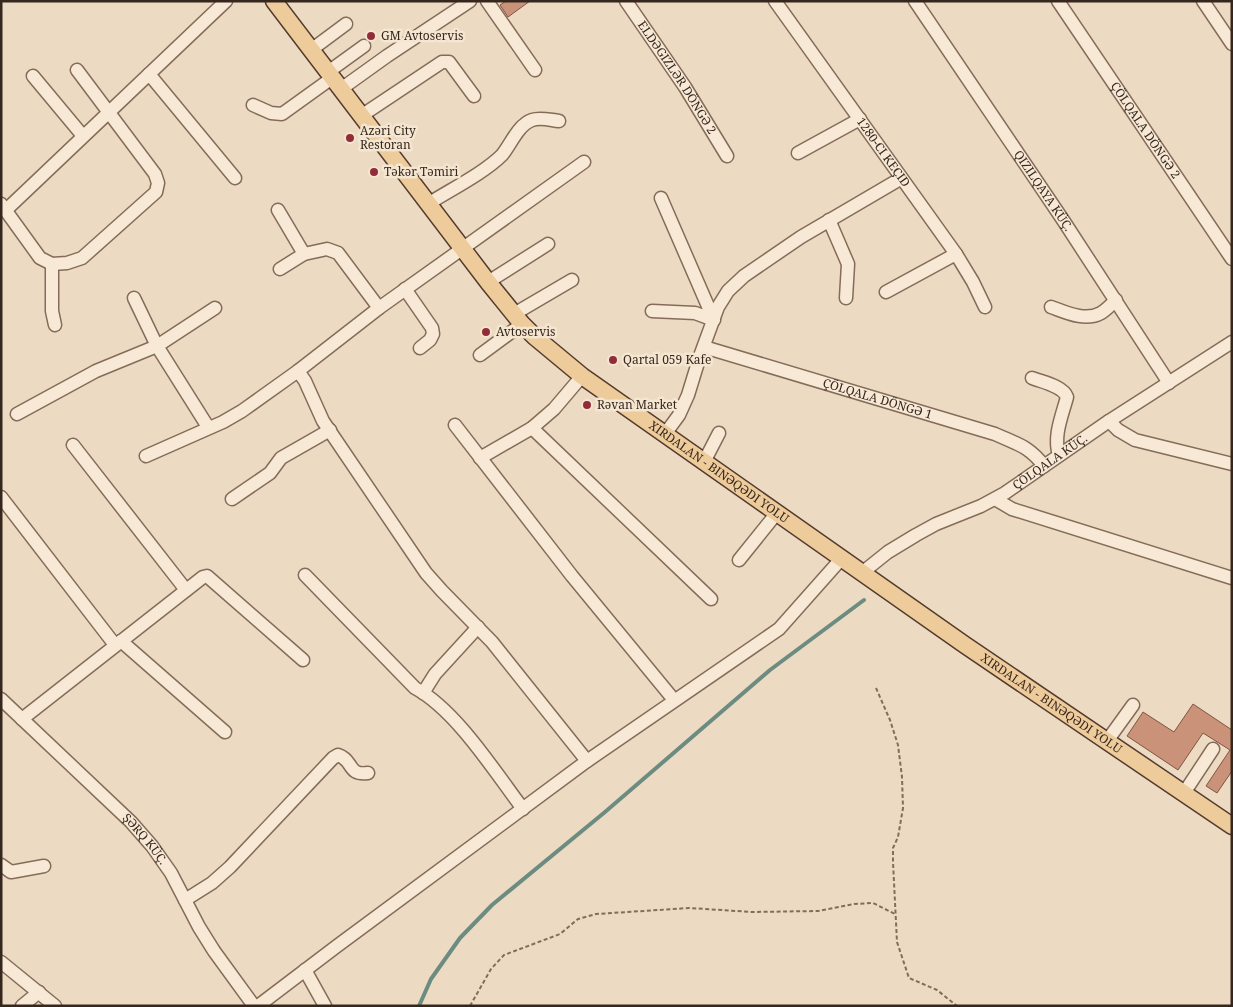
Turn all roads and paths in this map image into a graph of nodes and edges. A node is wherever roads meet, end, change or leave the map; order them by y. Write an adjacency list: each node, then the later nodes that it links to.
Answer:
1 (226, 1): 16 (street)
2 (274, 1): 13 (main road)
3 (470, 1): 18 (street)
4 (486, 1): 15 (street)
5 (626, 1): 27 (street, ELDƏGIZLƏR DÖNGƏ 2)
6 (775, 1): 23 (street)
7 (915, 1): 49 (street)
8 (1058, 1): 40 (street, ÇÖLQALA DÖNGƏ 2)
9 (1203, 1): 11 (street)
10 (346, 24): 13 (street)
11 (1232, 44)
12 (364, 46): 18 (street)
13 (311, 50): 18 (main road)
14 (77, 70): 21 (street)
15 (536, 70)
16 (149, 74): 21 (street); 29 (street)
17 (33, 76): 25 (street)
18 (334, 80): 20 (street); 22 (main road)
19 (474, 96): 22 (street)
20 (253, 105)
21 (108, 112): 25 (street); 41 (street)
22 (361, 116): 32 (main road)
23 (860, 119): 26 (street); 30 (street)
24 (559, 121): 32 (street)
25 (83, 136): 33 (street)
26 (798, 153)
27 (727, 156)
28 (584, 162): 37 (street)
29 (235, 178)
30 (900, 179): 35 (street); 39 (street)
31 (661, 198): 56 (street)
32 (428, 204): 37 (main road)
33 (3, 207): 41 (street)
34 (278, 210): 38 (street)
35 (829, 220): 48 (street); 56 (street)
36 (548, 244): 44 (street)
37 (462, 249): 44 (main road); 45 (street)
38 (304, 254): 42 (street); 53 (street)
39 (956, 254): 46 (street); 50 (street)
40 (1232, 259)
41 (52, 264): 57 (street)
42 (280, 269)
43 (572, 280): 55 (street)
44 (488, 282): 55 (main road)
45 (405, 289): 53 (street); 61 (street)
46 (886, 292)
47 (134, 298): 59 (street)
48 (846, 298)
49 (1116, 300): 51 (street); 66 (street)
50 (985, 307)
51 (1051, 307)
52 (215, 308): 59 (street)
53 (379, 308): 63 (street)
54 (652, 311): 56 (street)
55 (518, 319): 62 (street); 64 (main road)
56 (714, 320): 60 (street)
57 (55, 325)
58 (1232, 342): 66 (street, ÇÖLQALA KÜÇ.)
59 (156, 346): 67 (street); 70 (street)
60 (704, 347): 74 (street); 81 (street, ÇÖLQALA DÖNGƏ 1)
61 (420, 348)
62 (480, 356)
63 (298, 371): 70 (street); 72 (street)
64 (582, 376): 71 (street); 74 (main road)
65 (1032, 378): 76 (street)
66 (1169, 383): 68 (street, ÇÖLQALA KÜÇ.)
67 (16, 414)
68 (1109, 420): 76 (street, ÇÖLQALA KÜÇ.); 80 (street)
69 (455, 425): 78 (street)
70 (208, 427): 77 (street)
71 (532, 428): 78 (street); 92 (street)
72 (330, 430): 84 (street); 93 (street)
73 (720, 433): 79 (street)
74 (665, 434): 79 (main road)
75 (73, 445): 91 (street)
76 (1059, 455): 81 (street, ÇÖLQALA KÜÇ.)
77 (146, 456)
78 (480, 458): 99 (street)
79 (704, 462): 85 (main road)
80 (1232, 464)
81 (1044, 466): 83 (street, ÇÖLQALA KÜÇ.)
82 (1, 497): 94 (street)
83 (995, 499): 88 (street, ÇÖLQALA KÜÇ.); 90 (street)
84 (232, 500)
85 (776, 514): 86 (main road); 87 (street)
86 (842, 558): 88 (main road); 99 (street)
87 (739, 560)
88 (863, 572): 103 (main road)
89 (304, 575): 97 (street)
90 (1232, 578)
91 (186, 590): 94 (street); 95 (street)
92 (711, 599)
93 (478, 627): 97 (street); 105 (street)
94 (118, 643): 101 (street); 102 (street)
95 (303, 660)
96 (876, 688): 113 (path)
97 (423, 693): 108 (street)
98 (1, 700): 101 (street, ŞƏRQ KÜÇ.)
99 (674, 700): 105 (street)
100 (1133, 704): 103 (street)
101 (22, 719): 112 (street, ŞƏRQ KÜÇ.)
102 (225, 732)
103 (1108, 741): 107 (main road)
104 (1213, 749): 107 (street)
105 (587, 761): 108 (street)
106 (368, 773): 112 (street)
107 (1184, 793): 109 (main road)
108 (523, 809): 115 (street)
109 (1232, 826)
110 (1, 865): 111 (street)
111 (44, 866)
112 (185, 900): 119 (street, ŞƏRQ KÜÇ.)
113 (895, 914): 122 (path); 123 (path)
114 (1, 962): 116 (street)
115 (304, 970): 120 (street); 121 (street)
116 (39, 992): 117 (street); 118 (street)
117 (22, 1006)
118 (55, 1006)
119 (254, 1006)
120 (258, 1006)
121 (325, 1006)
122 (470, 1006)
123 (957, 1006)

